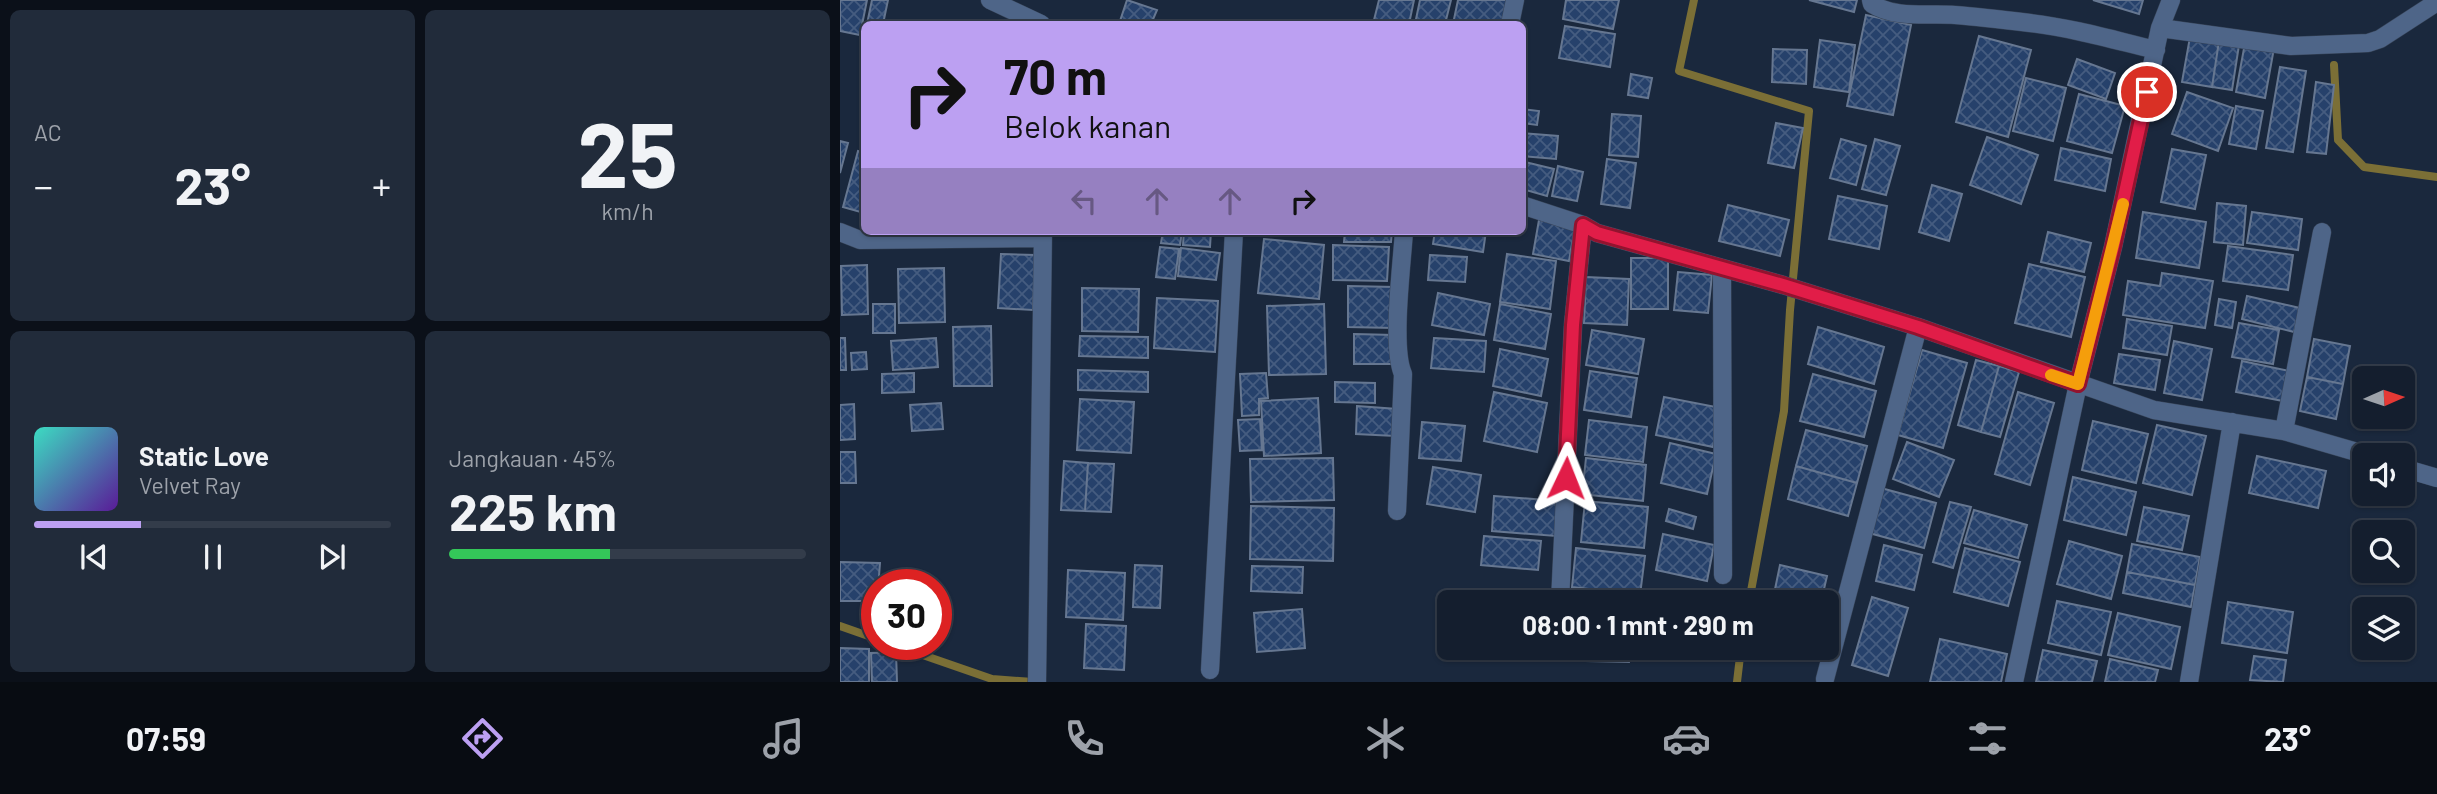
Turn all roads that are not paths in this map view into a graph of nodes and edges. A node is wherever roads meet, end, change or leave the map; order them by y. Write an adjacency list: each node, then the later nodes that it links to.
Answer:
1 (990, 0): 6 (street)
2 (1515, 0): 7 (street)
3 (1871, 0): 9 (street)
4 (2171, 0): 8 (street)
5 (2437, 2): 8 (street)
6 (1035, 21)
7 (1511, 21)
8 (2161, 28): 9 (street)
9 (2156, 50): 19 (street)
10 (1526, 206): 11 (street)
11 (1583, 225): 17 (street); 27 (street)
12 (840, 232): 14 (street)
13 (2322, 232): 21 (street)
14 (1043, 235): 29 (street)
15 (1234, 235): 28 (street)
16 (1405, 235): 25 (street)
17 (1722, 270): 18 (street); 26 (street)
18 (1918, 327): 19 (street); 30 (street)
19 (2078, 384): 20 (street); 31 (street)
20 (2232, 422): 21 (street); 32 (street)
21 (2284, 431): 22 (street)
22 (2352, 451)
23 (2415, 472): 24 (street)
24 (2437, 478)
25 (1397, 511)
26 (1723, 575)
27 (1561, 590)
28 (1210, 670)
29 (1037, 678)
30 (1825, 679)
31 (2014, 682)
32 (2189, 682)

